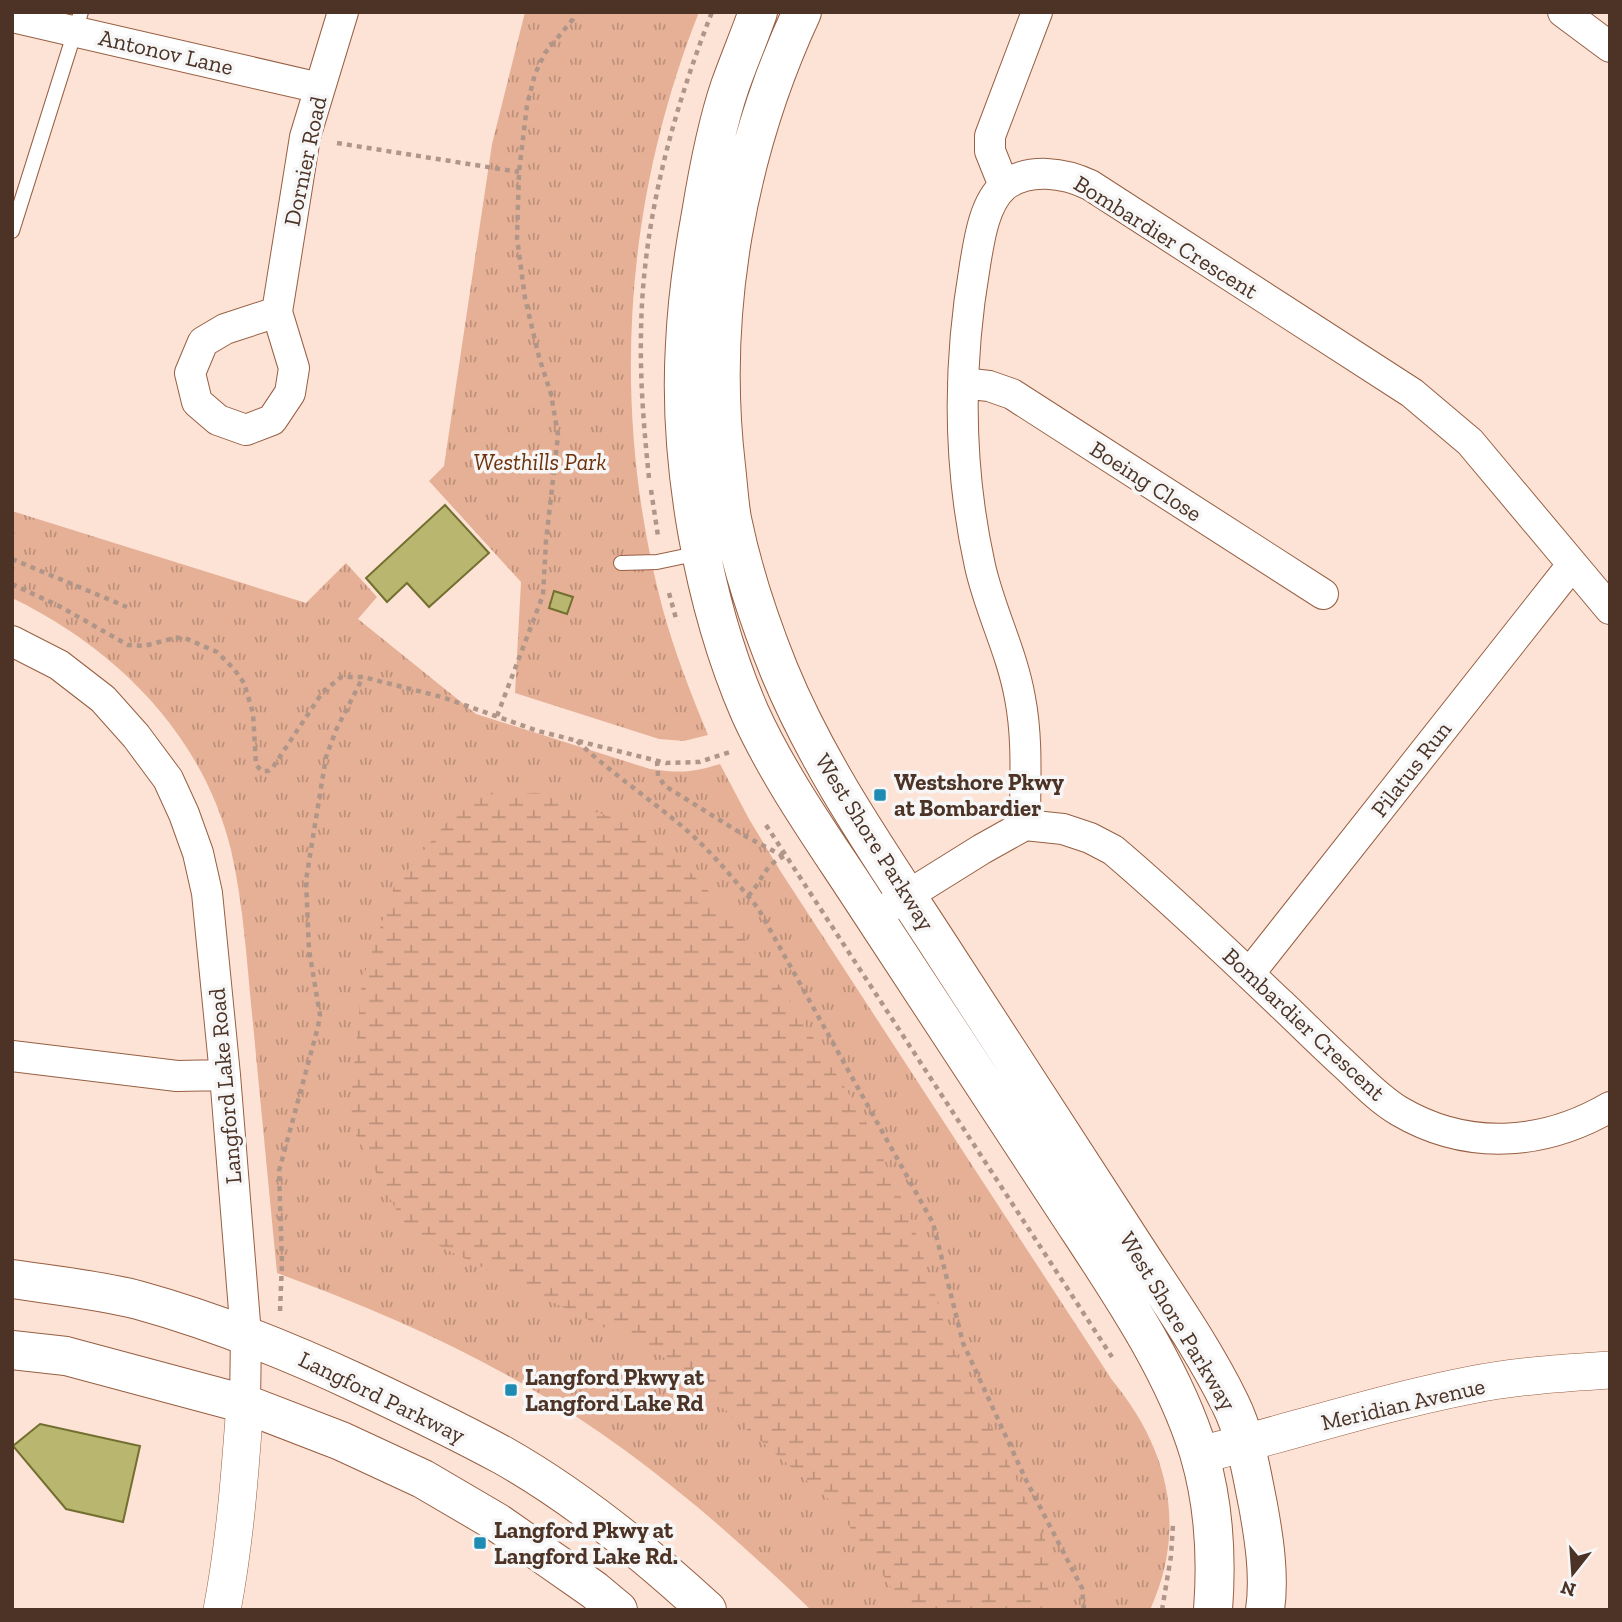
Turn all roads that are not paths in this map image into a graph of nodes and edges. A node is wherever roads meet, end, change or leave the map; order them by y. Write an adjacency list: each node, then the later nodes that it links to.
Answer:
1 (343, 12): 9 (street, Dornier Road)
2 (758, 12): 14 (main road, West Shore Parkway)
3 (802, 12): 14 (main road, West Shore Parkway)
4 (1037, 12): 10 (street)
5 (1563, 12): 8 (street)
6 (12, 17): 7 (street, Antonov Lane)
7 (78, 21): 9 (street, Antonov Lane); 11 (lane)
8 (1610, 47)
9 (320, 88): 12 (street, Dornier Road)
10 (1004, 186): 13 (street); 16 (street, Bombardier Crescent)
11 (12, 231)
12 (277, 312)
13 (963, 383): 17 (street, Boeing Close); 20 (street)
14 (721, 549): 15 (lane); 21 (main road, West Shore Parkway); 22 (main road, West Shore Parkway)
15 (621, 563)
16 (1572, 565): 18 (street, Bombardier Crescent); 23 (street, Pilatus Run)
17 (1323, 594)
18 (1610, 609)
19 (12, 641): 25 (street, Langford Lake Road)
20 (1025, 825): 21 (street); 23 (street, Bombardier Crescent)
21 (907, 896): 22 (street); 32 (main road, West Shore Parkway)
22 (874, 917): 33 (main road, West Shore Parkway)
23 (1249, 974): 26 (street, Bombardier Crescent)
24 (12, 1056): 25 (street)
25 (225, 1074): 28 (street, Langford Lake Road)
26 (1610, 1107)
27 (12, 1279): 28 (main road, Langford Parkway)
28 (246, 1335): 31 (street, Langford Lake Road); 36 (main road, Langford Parkway)
29 (12, 1350): 31 (main road)
30 (1610, 1370): 32 (street, Meridian Avenue)
31 (245, 1404): 34 (street, Langford Lake Road); 35 (main road)
32 (1245, 1444): 33 (street, Meridian Avenue); 38 (main road, West Shore Parkway)
33 (1200, 1455): 37 (main road, West Shore Parkway)
34 (222, 1610)
35 (618, 1610)
36 (707, 1610)
37 (1213, 1610)
38 (1265, 1610)

